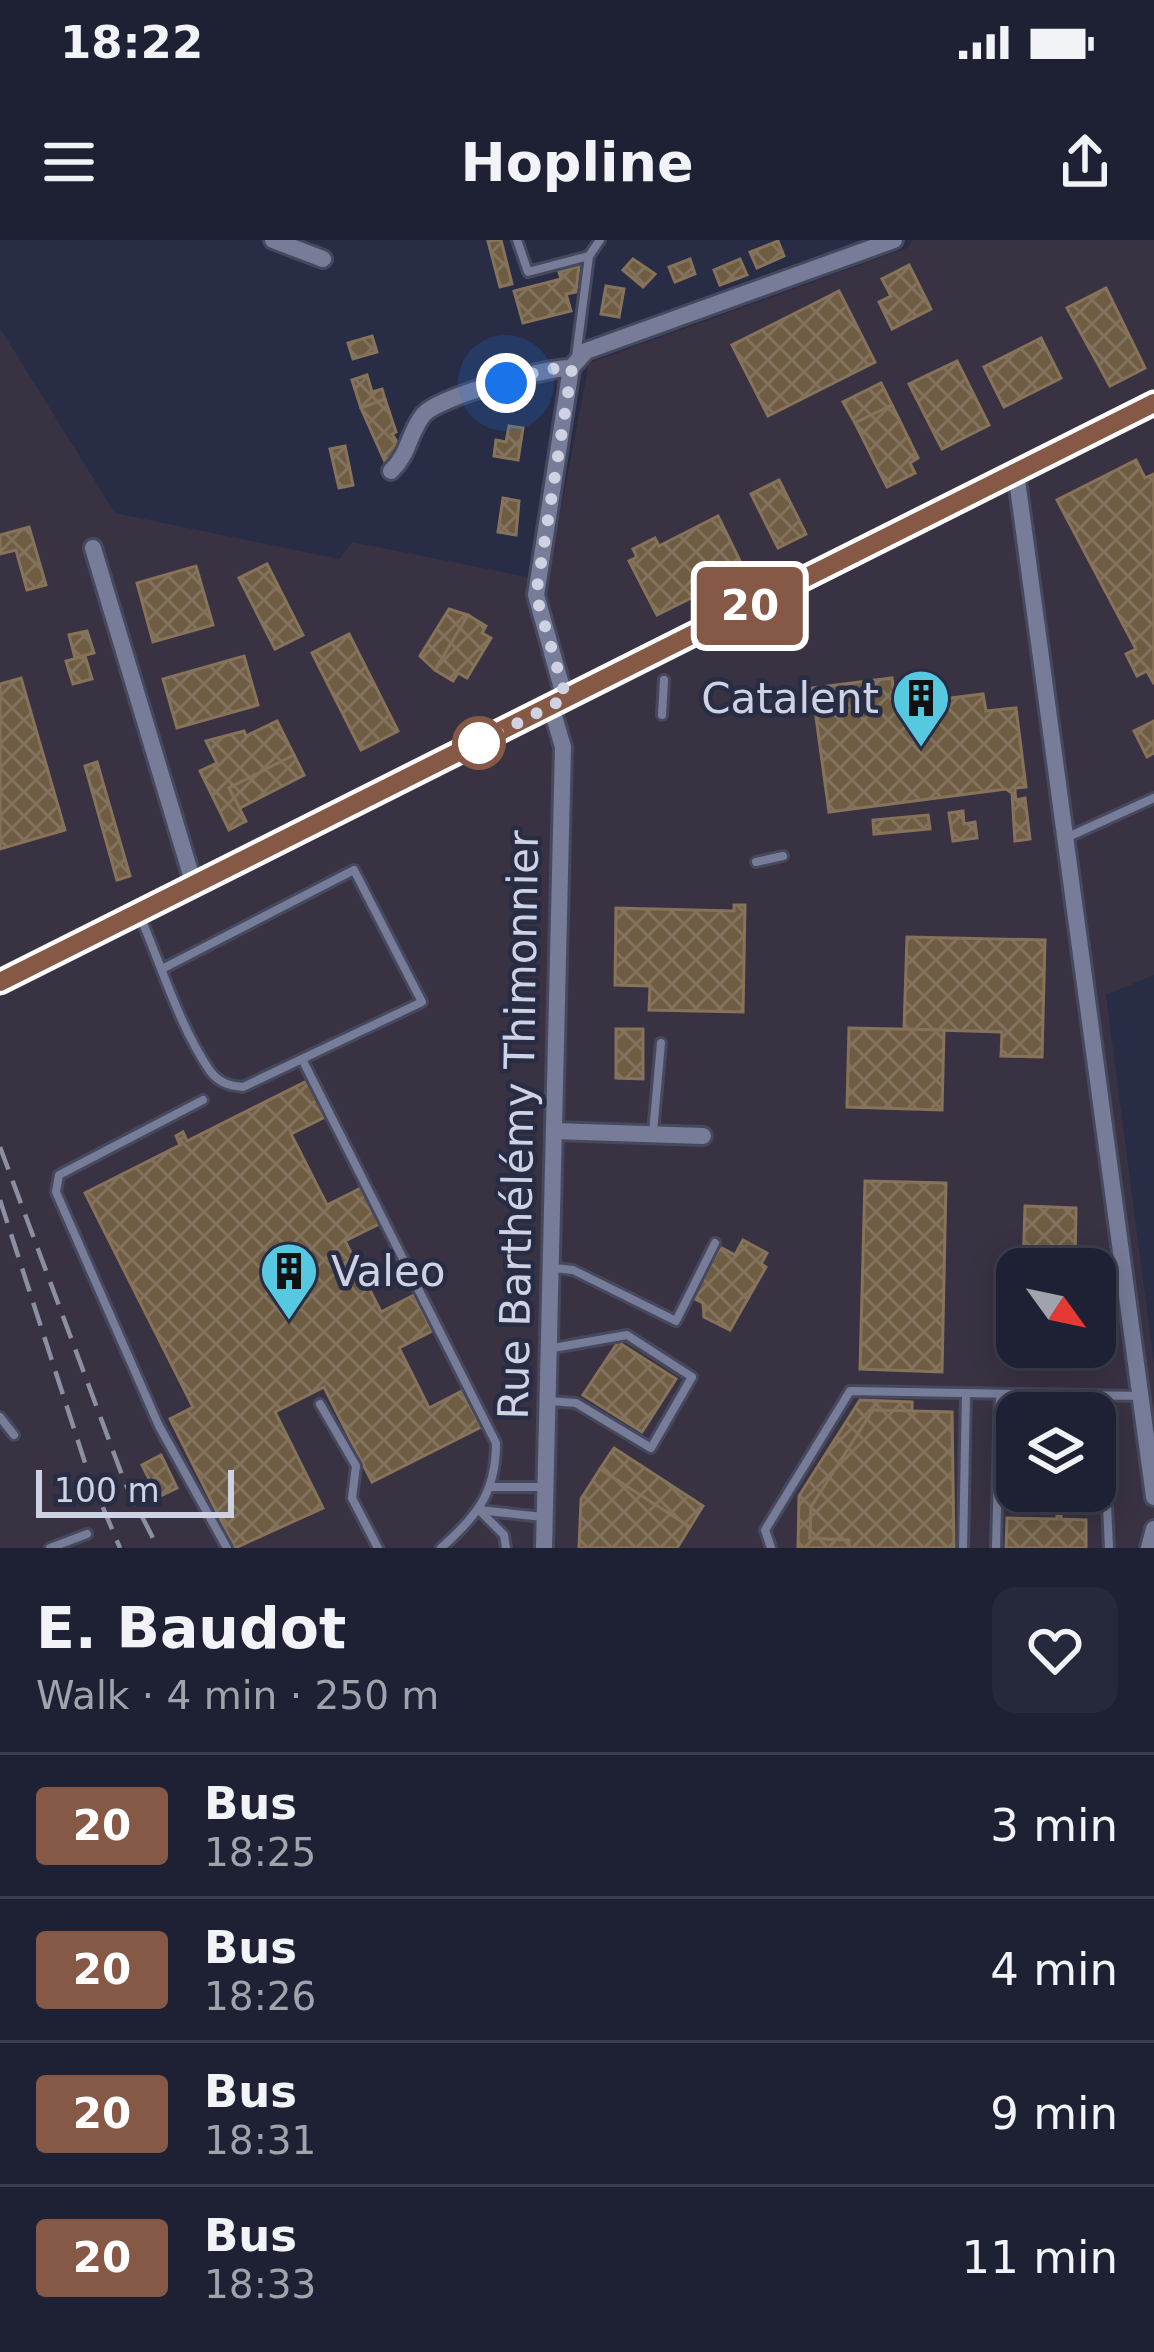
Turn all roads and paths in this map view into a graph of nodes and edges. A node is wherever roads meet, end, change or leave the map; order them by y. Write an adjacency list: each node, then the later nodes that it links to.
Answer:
1 (273, 240): 6 (street)
2 (517, 240): 5 (lane)
3 (600, 240): 5 (lane)
4 (894, 240): 7 (street)
5 (589, 256): 7 (lane)
6 (323, 259)
7 (574, 363): 9 (street); 13 (street, Rue Barthélémy Thimonnier)
8 (1154, 403): 10 (street)
9 (391, 471)
10 (1016, 472): 13 (street); 16 (street)
11 (93, 548): 19 (street)
12 (664, 680): 14 (lane)
13 (558, 702): 19 (street); 26 (street, Rue Barthélémy Thimonnier)
14 (662, 716)
15 (1154, 798): 16 (lane)
16 (1066, 838): 35 (street)
17 (783, 856): 18 (lane)
18 (756, 862)
19 (194, 885): 20 (street)
20 (138, 913): 21 (lane); 22 (street)
21 (162, 969): 24 (lane); 24 (lane)
22 (0, 982)
23 (661, 1043): 27 (lane)
24 (303, 1061): 40 (lane)
25 (203, 1100): 50 (lane)
26 (554, 1131): 27 (street); 30 (street, Rue Barthélémy Thimonnier)
27 (653, 1134): 28 (street)
28 (703, 1136)
29 (715, 1243): 30 (lane)
30 (550, 1267): 31 (street, Rue Barthélémy Thimonnier)
31 (548, 1348): 36 (street, Rue Barthélémy Thimonnier); 36 (lane)
32 (966, 1394): 33 (lane); 55 (lane); 56 (lane)
33 (996, 1394)
34 (1116, 1396): 35 (lane)
35 (1141, 1396): 42 (street)
36 (547, 1401): 41 (street, Rue Barthélémy Thimonnier)
37 (320, 1404): 51 (lane)
38 (0, 1417): 39 (lane)
39 (14, 1435)
40 (492, 1487): 41 (lane); 43 (lane)
41 (545, 1487): 46 (street, Rue Barthélémy Thimonnier)
42 (1154, 1497)
43 (479, 1510): 46 (lane); 52 (lane); 53 (lane)
44 (997, 1512): 57 (lane)
45 (1107, 1512): 58 (lane)
46 (545, 1517): 54 (street, Rue Barthélémy Thimonnier)
47 (1154, 1528): 59 (street)
48 (87, 1534): 49 (lane)
49 (50, 1548)
50 (227, 1548)
51 (378, 1548)
52 (441, 1548)
53 (506, 1548)
54 (544, 1548)
55 (771, 1548)
56 (963, 1548)
57 (996, 1548)
58 (1109, 1548)
59 (1149, 1548)

